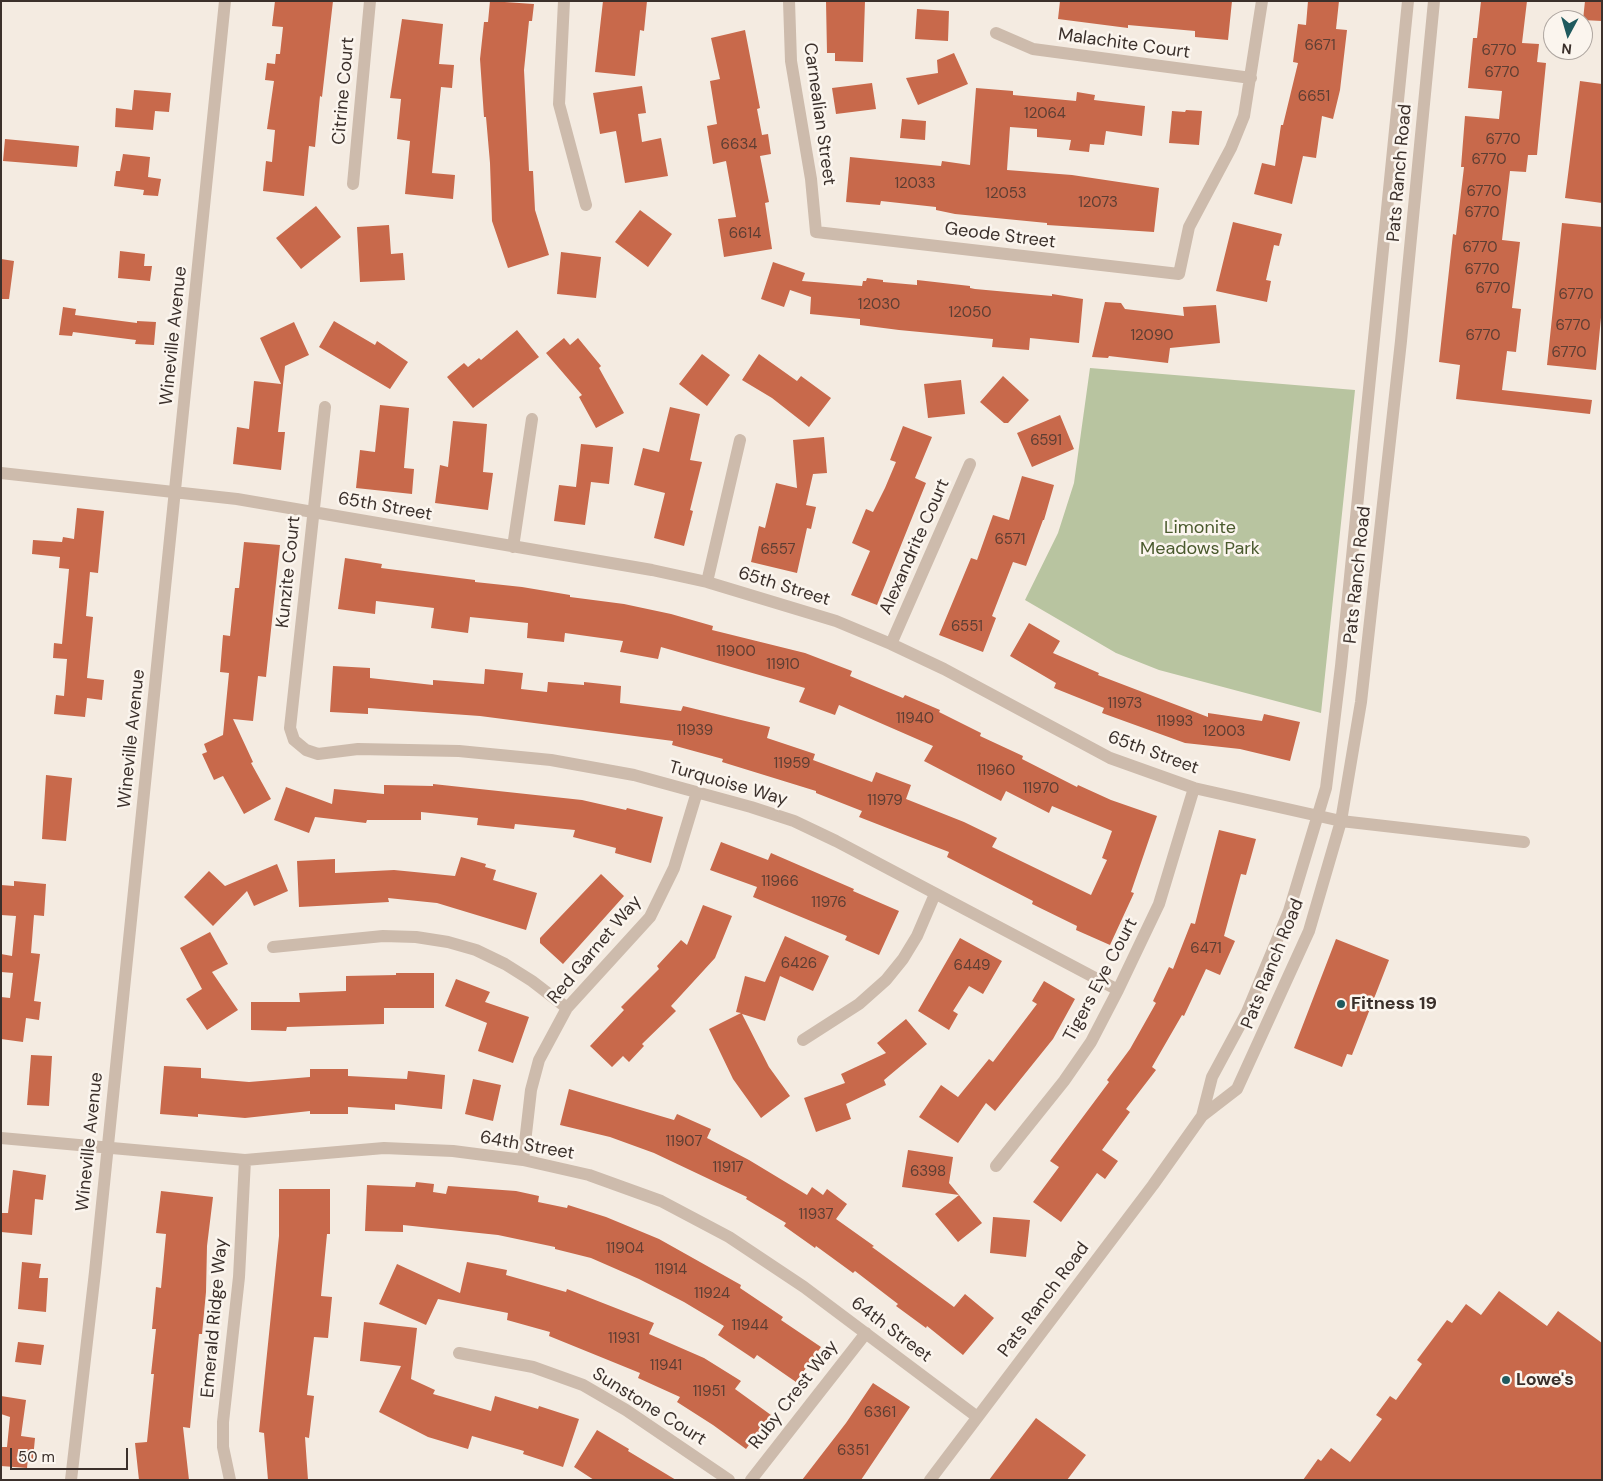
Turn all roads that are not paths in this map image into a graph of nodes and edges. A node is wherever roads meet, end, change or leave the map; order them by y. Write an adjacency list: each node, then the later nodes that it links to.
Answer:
1 (225, 1): 18 (street, Wineville Avenue)
2 (370, 1): 10 (street, Citrine Court)
3 (564, 1): 11 (street)
4 (789, 1): 12 (street, Carnealian Street)
5 (1262, 1): 9 (street)
6 (1408, 1): 26 (street, Pats Ranch Road)
7 (1434, 1): 27 (street, Pats Ranch Road)
8 (996, 33): 9 (street, Malachite Court)
9 (1250, 78): 12 (street, Geode Street)
10 (353, 184)
11 (586, 205)
12 (816, 232)
13 (325, 407): 19 (street, Kunzite Court)
14 (532, 419): 20 (street)
15 (740, 440): 21 (street)
16 (970, 464): 22 (street, Alexandrite Court)
17 (1, 473): 18 (street, 65th Street)
18 (176, 491): 19 (street, 65th Street); 36 (street, Wineville Avenue)
19 (314, 513): 20 (street, 65th Street); 23 (street, Kunzite Court)
20 (513, 547): 21 (street, 65th Street)
21 (708, 582): 22 (street, 65th Street)
22 (891, 644): 24 (street, 65th Street)
23 (294, 740): 25 (street, Turquoise Way)
24 (1194, 788): 26 (street, 65th Street); 31 (street, Tigers Eye Court)
25 (697, 792): 29 (street, Turquoise Way); 32 (street, Red Garnet Way)
26 (1319, 816): 27 (street, 65th Street); 34 (street, Pats Ranch Road)
27 (1341, 821): 28 (street, 65th Street); 34 (street, Pats Ranch Road)
28 (1524, 842)
29 (935, 894): 31 (street, Turquoise Way); 33 (street)
30 (273, 946): 32 (street)
31 (1118, 990): 39 (street, Tigers Eye Court)
32 (567, 1008): 38 (street, Red Garnet Way)
33 (803, 1040)
34 (1202, 1116): 42 (street, Pats Ranch Road)
35 (1, 1138): 36 (street, 64th Street)
36 (107, 1148): 37 (street, 64th Street); 43 (street, Wineville Avenue)
37 (245, 1160): 38 (street, 64th Street); 44 (street, Emerald Ridge Way)
38 (523, 1160): 40 (street, 64th Street)
39 (996, 1166)
40 (866, 1333): 42 (street, 64th Street); 46 (street, Ruby Crest Way)
41 (459, 1353): 45 (street, Sunstone Court)
42 (976, 1416): 47 (street, Pats Ranch Road)
43 (71, 1480)
44 (230, 1480)
45 (729, 1480)
46 (750, 1480)
47 (930, 1480)

